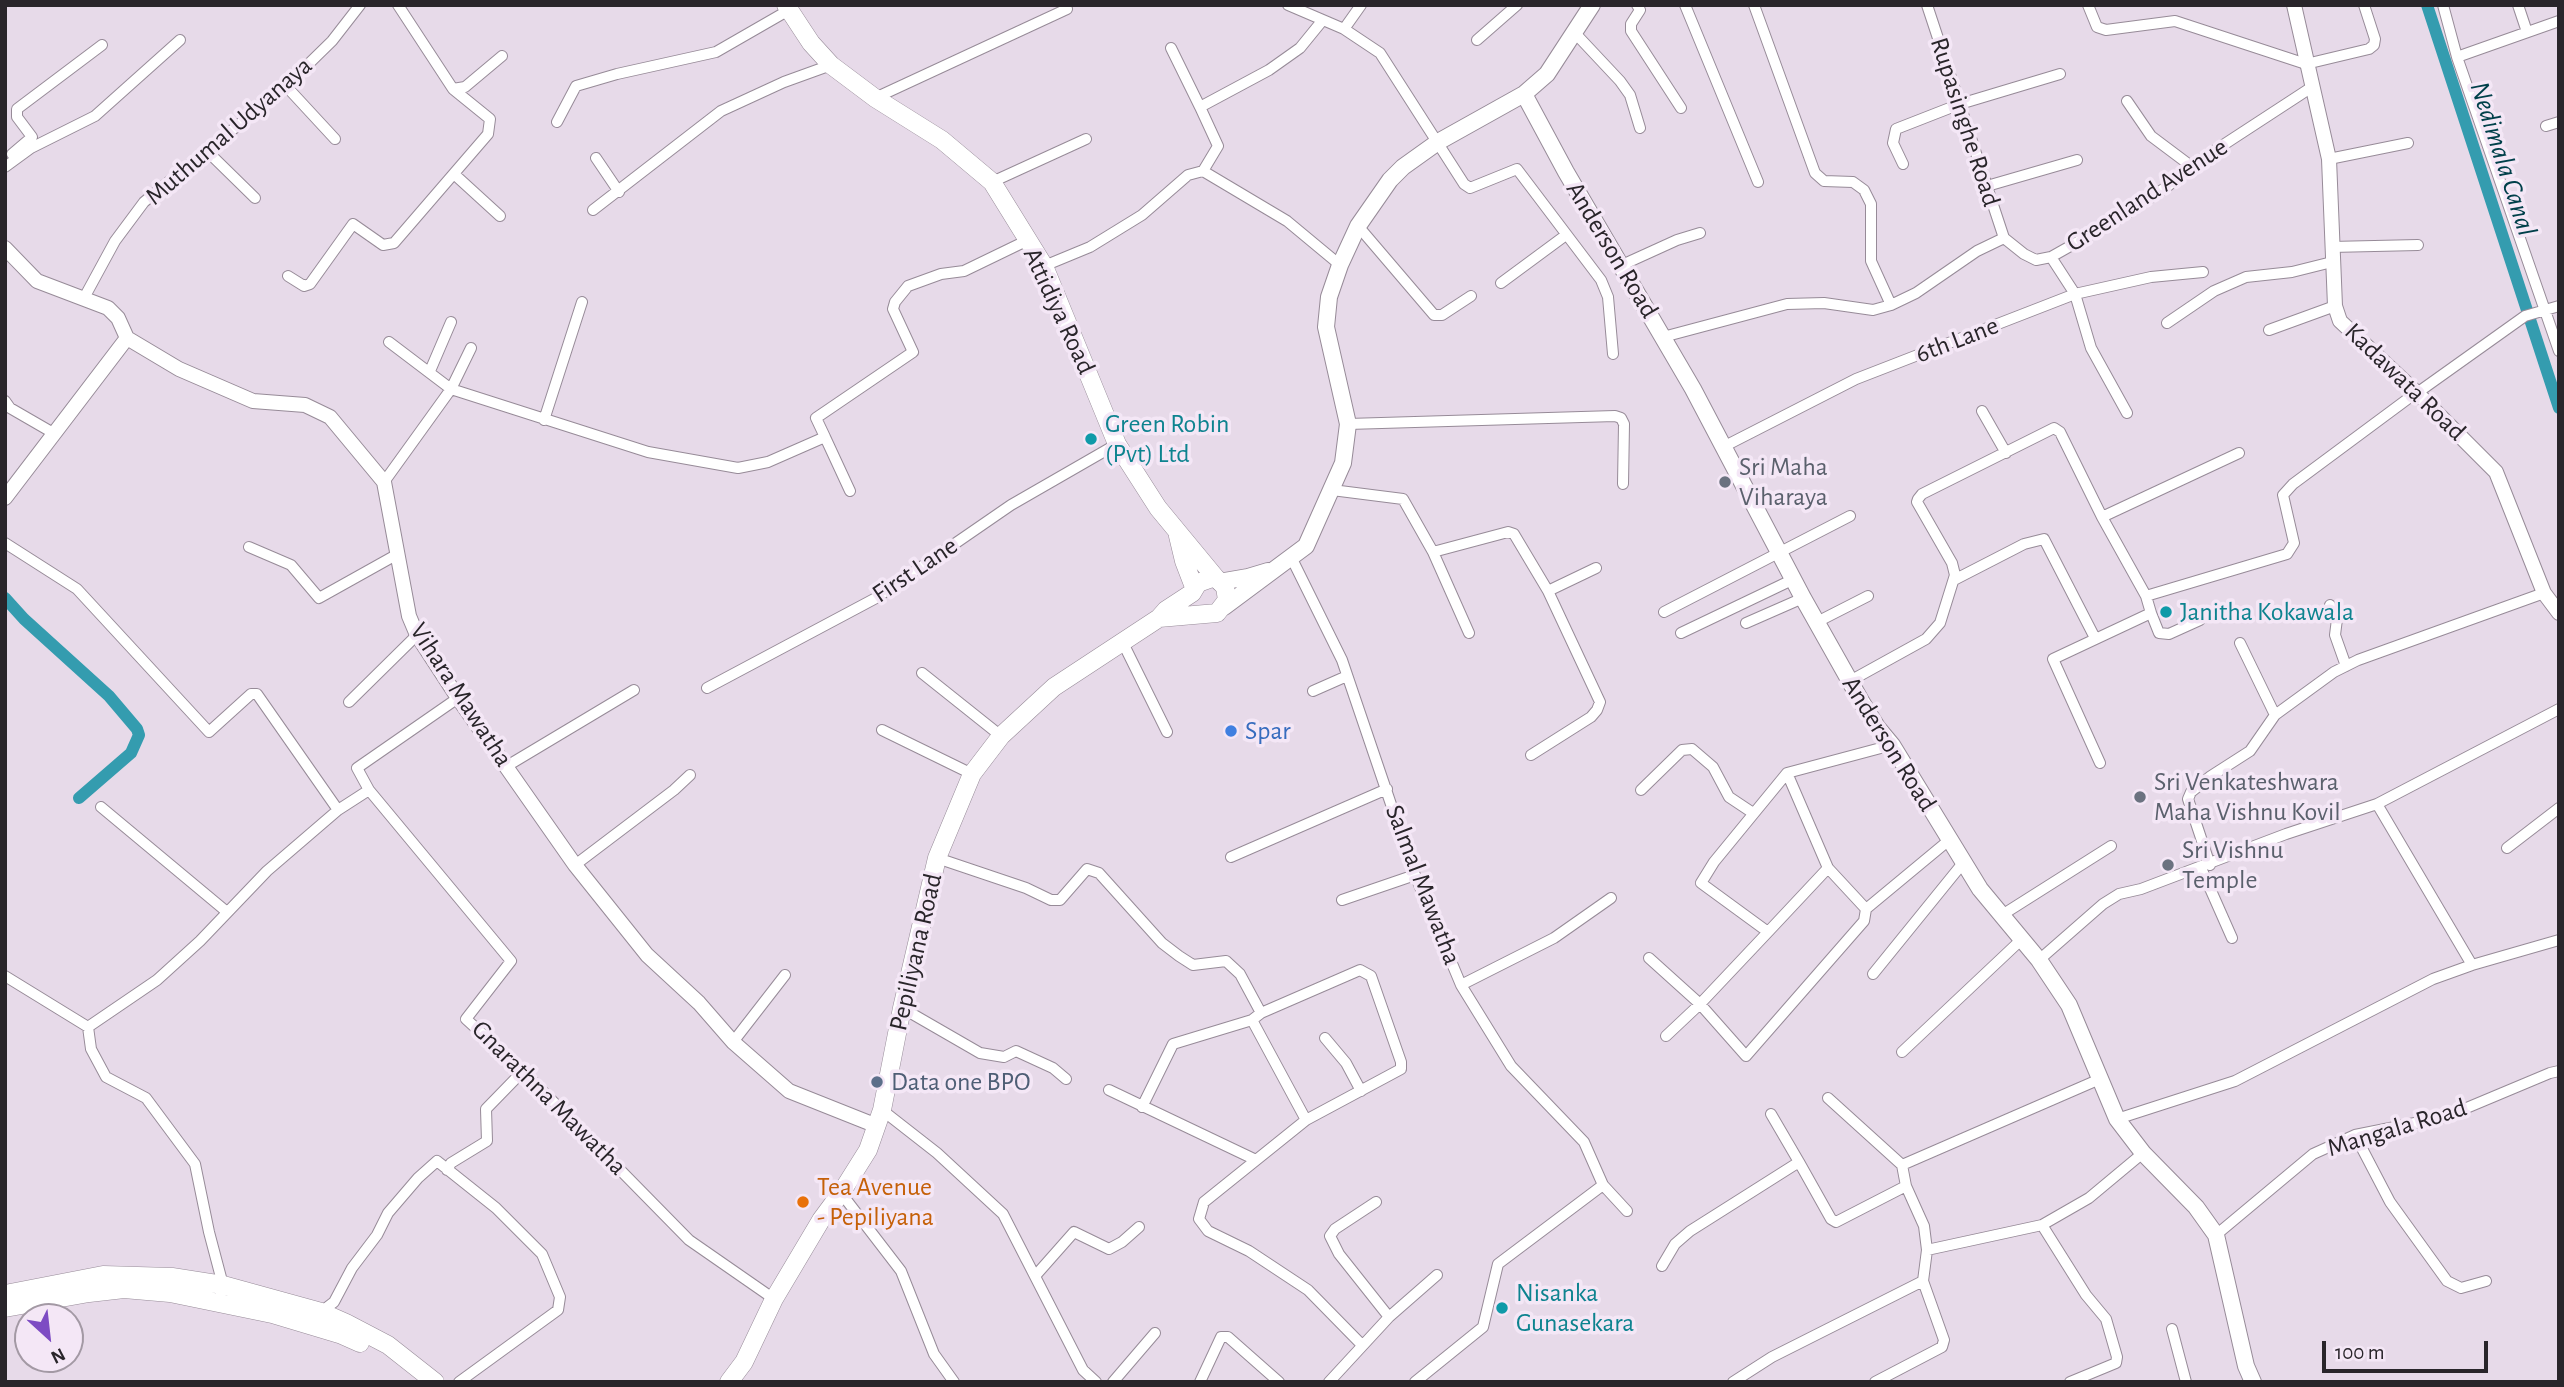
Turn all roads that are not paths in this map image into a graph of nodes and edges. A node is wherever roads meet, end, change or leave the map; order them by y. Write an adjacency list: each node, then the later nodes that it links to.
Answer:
1 (360, 5): 32 (street, Muthumal Udyanaya)
2 (398, 5): 34 (street)
3 (1288, 5): 18 (street)
4 (1517, 5): 24 (street)
5 (1592, 5): 21 (main road)
6 (1637, 5): 40 (street)
7 (1685, 5): 60 (street)
8 (1754, 5): 86 (street)
9 (1927, 5): 38 (street, Rupasinghe Road)
10 (2088, 5): 29 (street)
11 (2294, 5): 29 (street, Kadawata Road)
12 (2364, 5): 29 (street)
13 (2443, 5): 28 (street)
14 (2518, 5): 22 (street)
15 (1358, 6): 20 (street)
16 (787, 8): 30 (main road, Attidiya Road); 41 (street)
17 (1067, 9): 36 (street)
18 (1322, 21): 20 (street); 39 (street)
19 (2559, 21): 22 (street)
20 (1344, 29): 47 (street)
21 (1574, 32): 35 (main road); 44 (street)
22 (2527, 32): 28 (street)
23 (180, 40): 56 (street)
24 (1477, 40)
25 (102, 45): 52 (street)
26 (1171, 48): 39 (street)
27 (502, 56): 34 (street)
28 (2457, 57): 89 (street)
29 (2306, 64): 33 (street, Kadawata Road)
30 (831, 65): 36 (main road, Attidiya Road); 62 (street)
31 (2060, 74): 38 (street)
32 (285, 86): 45 (street); 49 (street, Muthumal Udyanaya)
33 (2312, 87): 51 (street, Kadawata Road); 55 (street, Greenland Avenue)
34 (453, 89): 58 (street)
35 (1524, 94): 47 (main road); 77 (main road, Anderson Road)
36 (874, 98): 59 (main road, Attidiya Road)
37 (2127, 101): 55 (street)
38 (1959, 104): 54 (street); 61 (street, Rupasinghe Road)
39 (1200, 107): 57 (street)
40 (1681, 108)
41 (557, 122)
42 (2559, 122): 43 (street)
43 (2546, 126)
44 (1640, 128)
45 (335, 139)
46 (1086, 139): 59 (street)
47 (1438, 142): 66 (main road); 68 (street)
48 (2408, 143): 51 (street)
49 (206, 151): 63 (street); 84 (street, Muthumal Udyanaya)
50 (596, 158): 62 (street)
51 (2329, 159): 72 (street, Kadawata Road)
52 (5, 160)
53 (2077, 160): 61 (street)
54 (1903, 164)
55 (2191, 166): 74 (street, Greenland Avenue)
56 (5, 167)
57 (1203, 171): 76 (street); 78 (street)
58 (454, 174): 65 (street); 80 (street)
59 (992, 182): 70 (main road, Attidiya Road)
60 (1758, 182)
61 (1987, 186): 69 (street, Rupasinghe Road)
62 (619, 192): 64 (street)
63 (255, 198)
64 (593, 210)
65 (500, 216)
66 (1359, 226): 76 (main road); 83 (street)
67 (1700, 233): 77 (street)
68 (1566, 234): 81 (street); 98 (street)
69 (2004, 238): 74 (street, Greenland Avenue); 86 (street)
70 (1026, 241): 78 (main road, Attidiya Road); 108 (street)
71 (2418, 244): 72 (street)
72 (2331, 247): 75 (street, Kadawata Road)
73 (5, 248): 84 (street, Vihara Mawatha)
74 (2051, 257): 82 (street)
75 (2332, 262): 87 (street, Kadawata Road); 91 (street)
76 (1339, 265): 106 (main road)
77 (1622, 265): 93 (main road, Anderson Road)
78 (1044, 266): 109 (main road, Attidiya Road)
79 (2203, 271): 82 (street, 6th Lane)
80 (288, 276)
81 (1501, 283)
82 (2075, 294): 104 (street); 110 (street, 6th Lane)
83 (1471, 296)
84 (84, 298): 94 (street, Vihara Mawatha)
85 (582, 302): 105 (street)
86 (1891, 306): 93 (street)
87 (2335, 306): 92 (street); 101 (street, Kadawata Road)
88 (2559, 306): 89 (street)
89 (2544, 311): 97 (street); 101 (street)
90 (451, 322): 99 (street)
91 (2167, 323)
92 (2269, 330)
93 (1663, 337): 110 (main road, Anderson Road)
94 (127, 338): 107 (street); 113 (street, Vihara Mawatha)
95 (389, 342): 99 (street)
96 (471, 348): 100 (street)
97 (2559, 351)
98 (1613, 354)
99 (430, 371): 100 (street)
100 (451, 389): 105 (street); 113 (street)
101 (2417, 393): 134 (street, Kadawata Road); 136 (street)
102 (7, 408): 107 (street)
103 (1982, 411): 111 (street)
104 (2127, 413)
105 (544, 420): 108 (street)
106 (1348, 424): 114 (street); 115 (main road)
107 (55, 434): 117 (street)
108 (824, 437): 116 (street)
109 (1117, 444): 120 (main road, Attidiya Road); 157 (street, First Lane)
110 (1723, 447): 123 (main road, Anderson Road)
111 (2006, 453): 119 (street); 131 (street)
112 (2239, 453): 119 (street)
113 (384, 482): 125 (street, Vihara Mawatha)
114 (1623, 484)
115 (1332, 490): 124 (street); 126 (main road)
116 (850, 491)
117 (5, 498)
118 (1850, 516): 123 (street)
119 (2102, 517): 136 (street)
120 (1177, 532): 129 (main road, Attidiya Road); 132 (main road)
121 (5, 543): 180 (street)
122 (249, 547): 125 (street)
123 (1780, 551): 130 (main road, Anderson Road); 140 (street)
124 (1433, 552): 133 (street); 147 (street)
125 (396, 555): 149 (street, Vihara Mawatha)
126 (1291, 557): 128 (main road); 155 (street, Salmal Mawatha)
127 (1596, 568): 133 (street)
128 (1274, 569): 129 (main road); 139 (main road)
129 (1217, 579): 132 (main road); 139 (main road)
130 (1794, 579): 137 (main road, Anderson Road); 148 (street)
131 (1954, 580): 150 (street); 156 (street)
132 (1193, 590): 139 (main road); 143 (main road, Pepiliyana Road)
133 (1548, 591): 168 (street)
134 (2544, 593): 142 (street, Kadawata Road); 153 (street)
135 (1868, 596): 145 (street)
136 (2146, 596): 141 (street)
137 (1803, 598): 145 (main road, Anderson Road); 146 (street)
138 (2330, 605): 153 (street)
139 (1216, 610): 143 (main road)
140 (1664, 612)
141 (2151, 613): 144 (street); 150 (street)
142 (2559, 613)
143 (1159, 618): 151 (main road, Pepiliyana Road)
144 (2200, 620)
145 (1817, 622): 156 (main road, Anderson Road)
146 (1746, 623)
147 (1469, 633)
148 (1681, 633)
149 (417, 635): 160 (street, Vihara Mawatha); 161 (street)
150 (2095, 638): 169 (street)
151 (1122, 641): 165 (street); 166 (main road, Pepiliyana Road)
152 (2240, 643): 163 (street)
153 (2346, 666): 163 (street)
154 (922, 673): 166 (street)
155 (1348, 676): 159 (street); 174 (street, Salmal Mawatha)
156 (1850, 681): 167 (main road, Anderson Road)
157 (707, 688)
158 (634, 690): 170 (street)
159 (1313, 691)
160 (458, 698): 170 (street, Vihara Mawatha); 175 (street)
161 (349, 702)
162 (2559, 709): 177 (street)
163 (2274, 716): 189 (street)
164 (882, 730): 173 (street)
165 (1167, 732)
166 (1001, 736): 173 (main road, Pepiliyana Road)
167 (1892, 745): 171 (street); 182 (main road, Anderson Road)
168 (1531, 755)
169 (2100, 763)
170 (507, 766): 188 (street, Vihara Mawatha)
171 (1787, 773): 181 (street); 190 (street)
172 (690, 775): 188 (street)
173 (972, 775): 186 (main road, Pepiliyana Road)
174 (1387, 789): 185 (street); 191 (street, Salmal Mawatha)
175 (369, 790): 180 (street); 216 (street, Gnarathna Mawatha)
176 (1641, 790): 181 (street)
177 (2377, 804): 189 (street); 203 (street)
178 (101, 807): 194 (street)
179 (2559, 808): 184 (street)
180 (338, 810): 194 (street)
181 (1753, 814): 197 (street)
182 (1948, 841): 187 (main road, Anderson Road); 195 (street)
183 (2111, 845): 196 (street)
184 (2507, 848)
185 (1231, 857)
186 (937, 858): 209 (main road, Pepiliyana Road); 210 (street)
187 (1963, 863): 196 (main road, Anderson Road); 204 (street)
188 (575, 865): 214 (street, Vihara Mawatha)
189 (2205, 866): 198 (street); 202 (street)
190 (1828, 868): 195 (street); 197 (street)
191 (1415, 875): 193 (street); 207 (street, Salmal Mawatha)
192 (1611, 898): 207 (street)
193 (1342, 900)
194 (227, 912): 211 (street)
195 (1865, 915): 208 (street)
196 (2002, 915): 199 (main road, Anderson Road)
197 (1768, 932): 208 (street)
198 (2232, 938)
199 (2022, 939): 202 (main road, Anderson Road); 215 (street)
200 (2559, 940): 203 (street)
201 (1649, 958): 208 (street)
202 (2039, 960): 219 (main road, Anderson Road)
203 (2472, 965): 226 (street)
204 (1874, 974)
205 (785, 975): 214 (street)
206 (5, 976): 211 (street)
207 (1461, 985): 234 (street, Salmal Mawatha)
208 (1700, 1003): 212 (street)
209 (902, 1008): 218 (street); 225 (main road, Pepiliyana Road)
210 (1257, 1017): 221 (street); 223 (street); 227 (street)
211 (88, 1027): 249 (street)
212 (1666, 1036)
213 (1325, 1038): 221 (street)
214 (733, 1042): 225 (street, Vihara Mawatha)
215 (1902, 1052)
216 (523, 1071): 233 (street); 250 (street, Gnarathna Mawatha)
217 (2559, 1072): 228 (street, Mangala Road)
218 (1066, 1079)
219 (2099, 1079): 226 (main road, Anderson Road); 232 (street)
220 (1109, 1090): 223 (street)
221 (1361, 1091): 227 (street)
222 (1828, 1098): 232 (street)
223 (1142, 1107): 230 (street)
224 (1770, 1114): 231 (street)
225 (880, 1118): 236 (main road, Pepiliyana Road); 244 (street)
226 (2116, 1119): 229 (main road, Anderson Road)
227 (1306, 1120): 230 (street)
228 (2355, 1135): 241 (street, Mangala Road); 247 (street)
229 (2143, 1153): 239 (street); 241 (main road, Anderson Road)
230 (1256, 1160): 256 (street)
231 (1798, 1162): 235 (street); 243 (street)
232 (1902, 1165): 235 (street)
233 (447, 1170): 252 (street); 260 (street)
234 (1603, 1185): 238 (street, Salmal Mawatha); 268 (street)
235 (1906, 1186): 242 (street)
236 (841, 1193): 250 (main road, Pepiliyana Road); 262 (street)
237 (1376, 1202): 253 (street)
238 (1627, 1211)
239 (2042, 1225): 242 (street); 271 (street)
240 (1139, 1227): 244 (street)
241 (2217, 1235): 273 (main road, Anderson Road)
242 (1927, 1250): 246 (street)
243 (1662, 1266)
244 (1036, 1275): 263 (street)
245 (1437, 1275): 253 (street)
246 (1923, 1281): 269 (street); 270 (street)
247 (2486, 1281)
248 (5, 1294): 249 (main road)
249 (221, 1294): 251 (main road); 252 (main road); 258 (main road)
250 (774, 1299): 261 (main road, Pepiliyana Road)
251 (5, 1308)
252 (321, 1312): 259 (main road)
253 (1389, 1317): 256 (street)
254 (2172, 1329): 272 (street)
255 (1155, 1333): 264 (street)
256 (1362, 1346): 257 (street)
257 (1333, 1378): 267 (street)
258 (418, 1382)
259 (435, 1382)
260 (459, 1382)
261 (729, 1382)
262 (954, 1382)
263 (1096, 1382)
264 (1113, 1382)
265 (1200, 1382): 266 (street)
266 (1279, 1382)
267 (1348, 1382)
268 (1415, 1382)
269 (1733, 1382)
270 (1875, 1382)
271 (2070, 1382)
272 (2186, 1382)
273 (2253, 1382)

